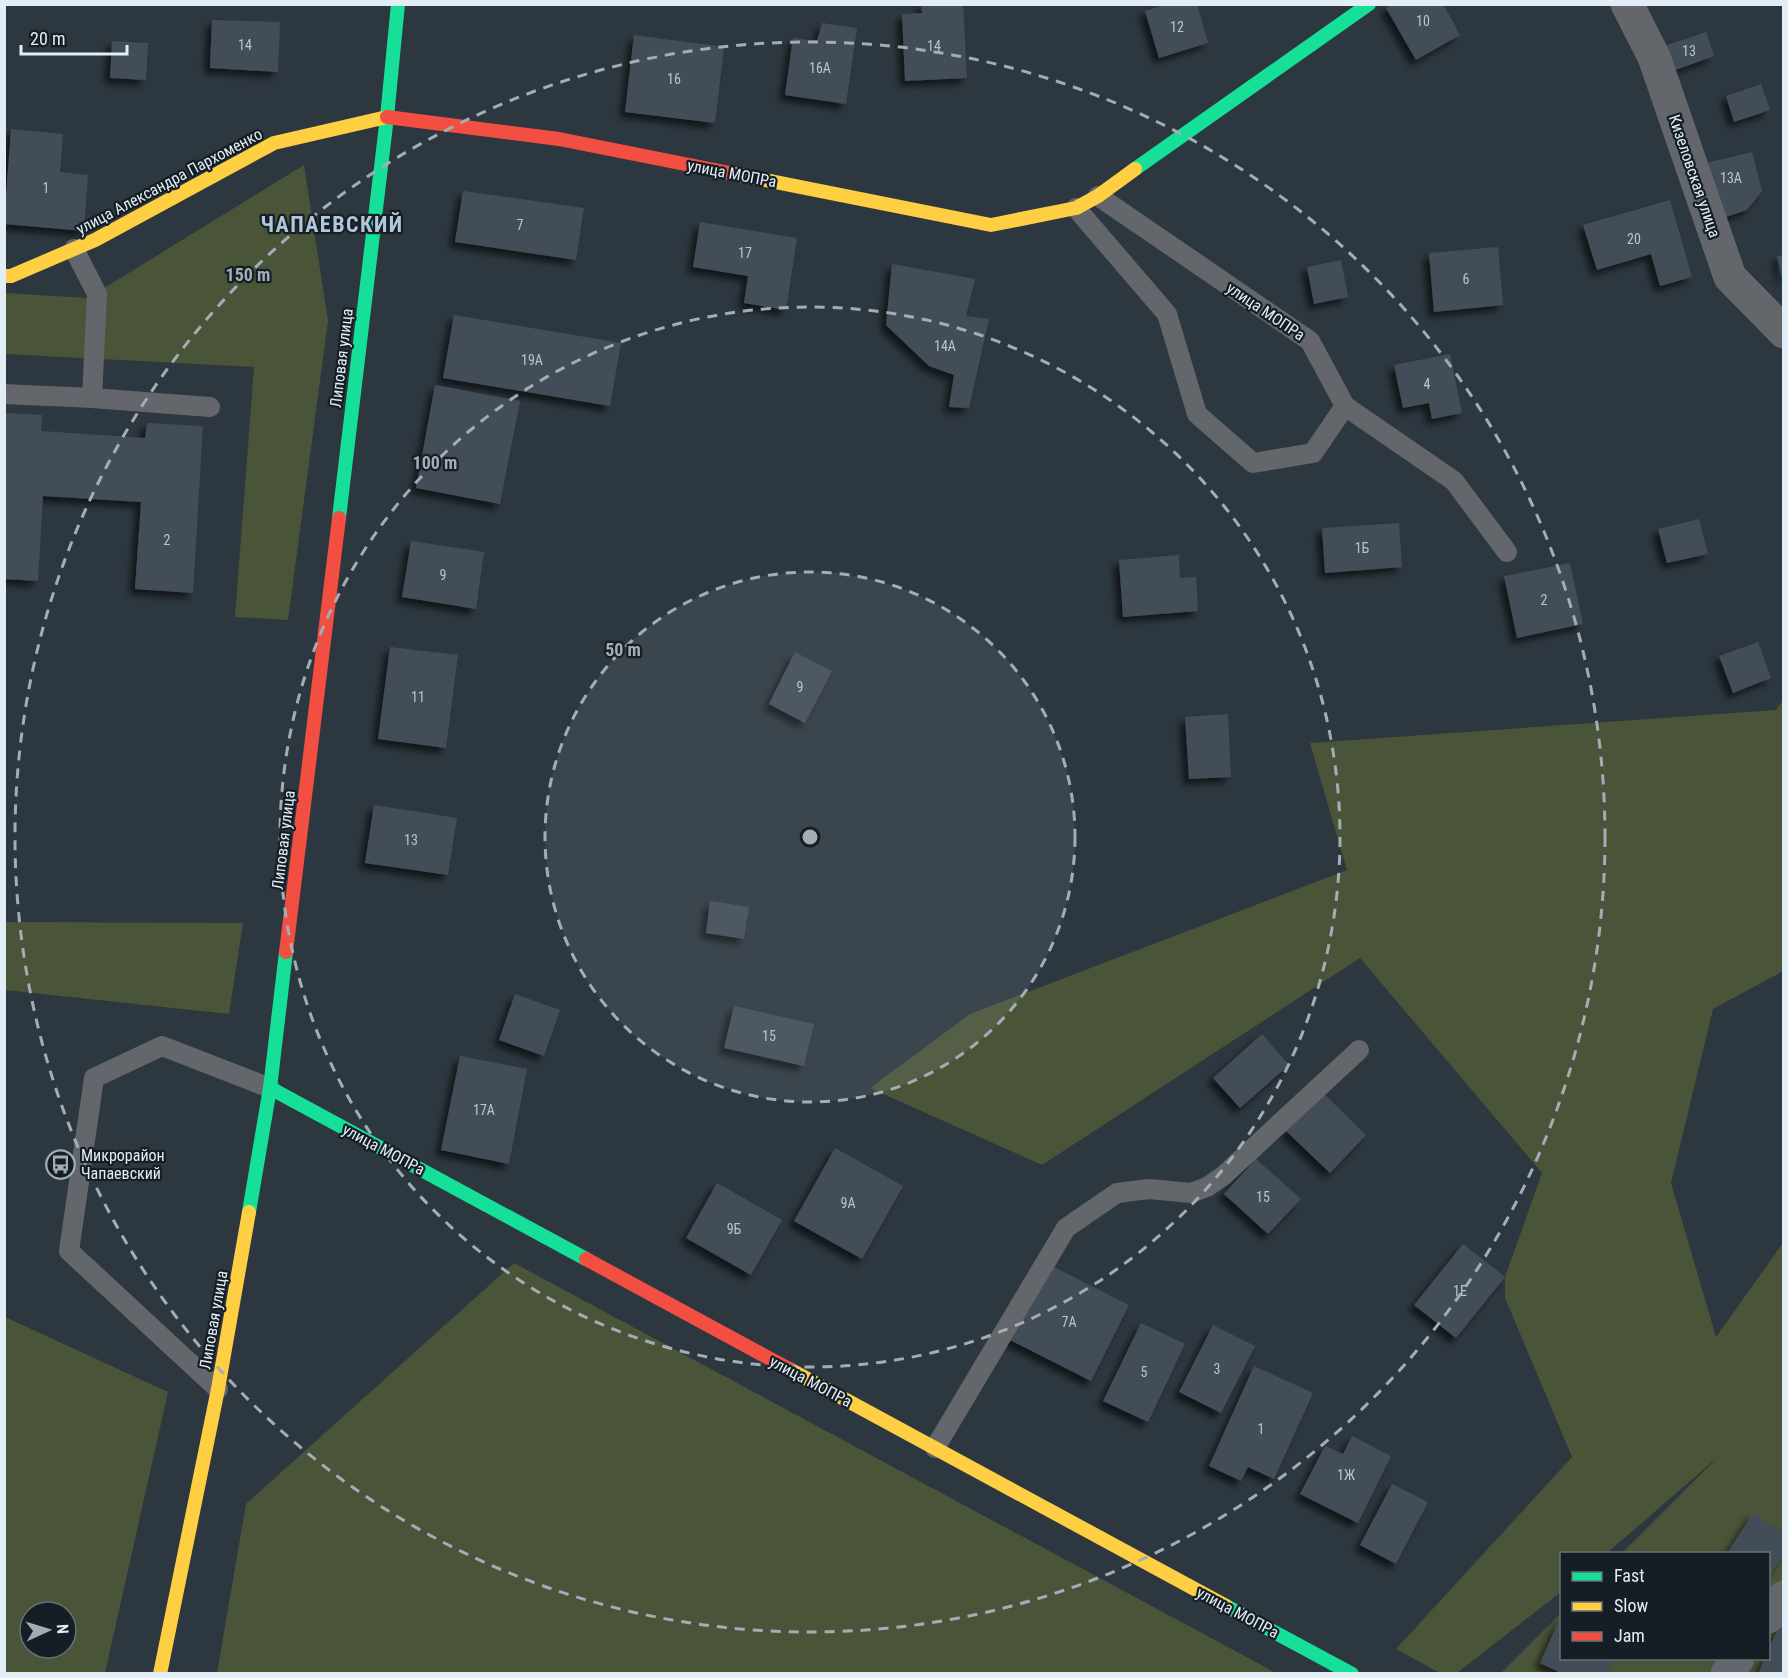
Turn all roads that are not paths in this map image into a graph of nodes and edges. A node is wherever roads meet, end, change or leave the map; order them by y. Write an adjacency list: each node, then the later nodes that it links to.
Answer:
1 (398, 4): 4 (street, Липовая улица)
2 (1369, 4): 5 (street, улица МОПРа)
3 (1627, 4): 9 (street, Кизеловская улица)
4 (387, 117): 6 (street, улица МОПРа); 7 (street, улица Александра Пархоменко); 16 (street, Липовая улица)
5 (1098, 196): 6 (street, улица МОПРа); 12 (lane, улица МОПРа)
6 (1076, 208): 12 (lane)
7 (74, 249): 8 (street, улица Александра Пархоменко); 11 (lane)
8 (4, 276)
9 (1784, 332)
10 (4, 394): 11 (lane)
11 (92, 398): 13 (lane)
12 (1345, 406): 14 (lane)
13 (210, 407)
14 (1507, 552)
15 (1359, 1050): 18 (lane)
16 (270, 1088): 17 (street, Липовая улица); 17 (lane); 18 (street, улица МОПРа)
17 (218, 1389): 22 (street, Липовая улица)
18 (935, 1448): 23 (street, улица МОПРа)
19 (1784, 1597): 20 (street)
20 (1770, 1614)
21 (1737, 1660): 24 (street)
22 (160, 1674)
23 (1352, 1674)
24 (1727, 1674)

